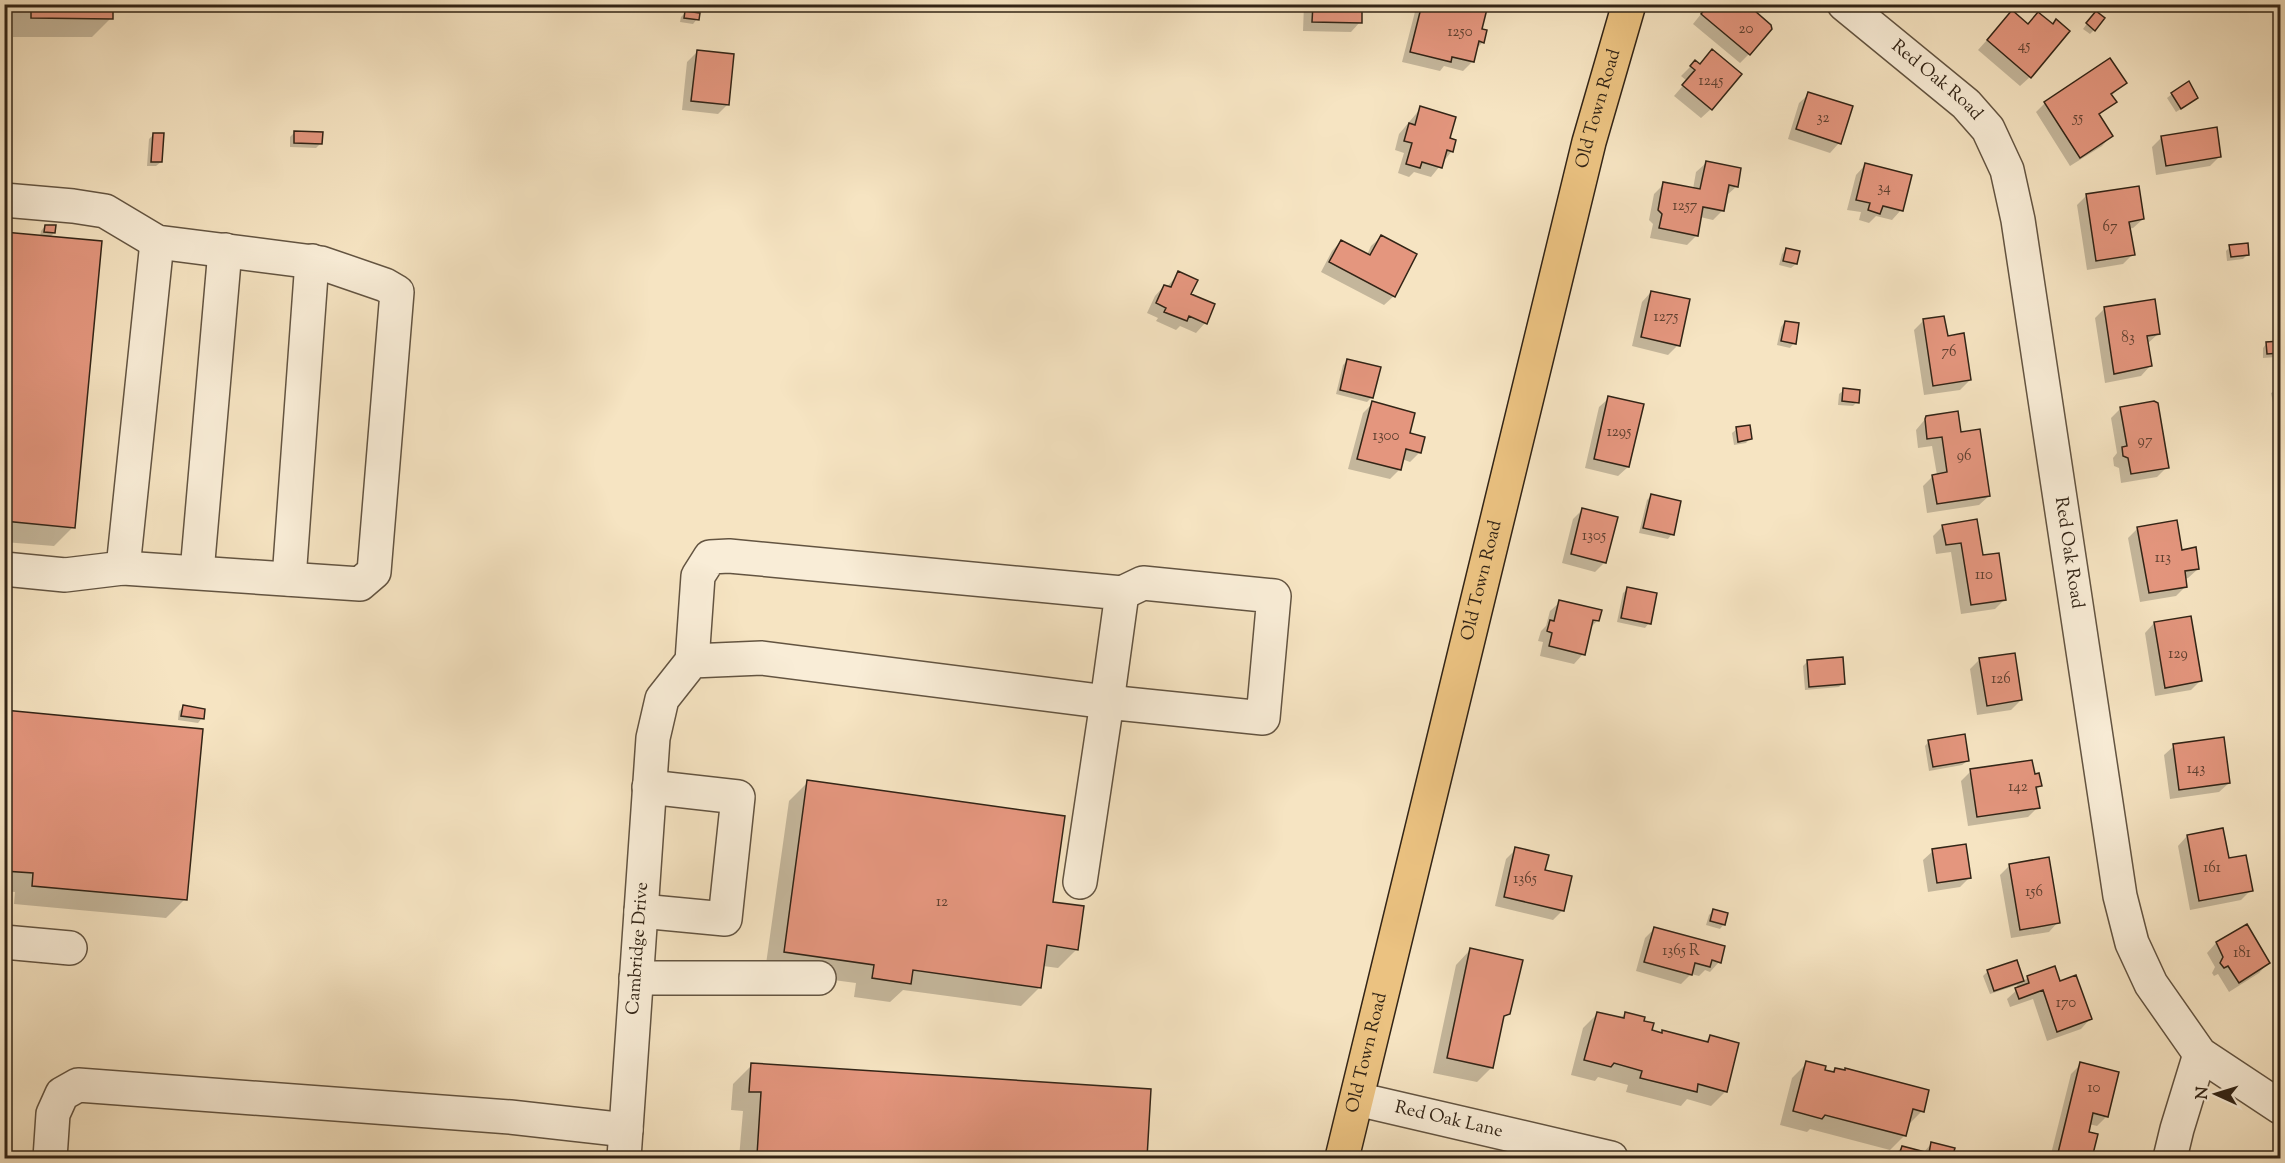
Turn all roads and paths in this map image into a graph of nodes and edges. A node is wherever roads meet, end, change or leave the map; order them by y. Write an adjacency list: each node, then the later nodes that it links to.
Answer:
1 (1629, 4): 22 (main road, Old Town Road)
2 (1844, 4): 21 (street, Red Oak Road)
3 (4, 200): 4 (street)
4 (156, 242): 5 (street); 7 (street)
5 (225, 250): 6 (street); 9 (street)
6 (312, 261): 10 (street); 10 (street)
7 (123, 567): 8 (street); 9 (street)
8 (4, 569)
9 (197, 572): 10 (street)
10 (289, 579)
11 (1122, 593): 12 (street); 13 (street); 13 (street)
12 (692, 661): 13 (street); 14 (street, Cambridge Drive)
13 (1107, 702): 15 (street)
14 (649, 787): 16 (street, Cambridge Drive); 16 (street)
15 (1080, 882)
16 (640, 911): 19 (street, Cambridge Drive)
17 (4, 942): 18 (street)
18 (70, 948)
19 (636, 978): 20 (street); 24 (street, Cambridge Drive)
20 (819, 978)
21 (2200, 1054): 23 (street, Red Oak Road); 28 (street)
22 (1357, 1099): 26 (main road, Old Town Road); 27 (street, Red Oak Lane)
23 (2280, 1107)
24 (625, 1144): 25 (street)
25 (50, 1158)
26 (1342, 1158)
27 (1611, 1158)
28 (2170, 1158)

